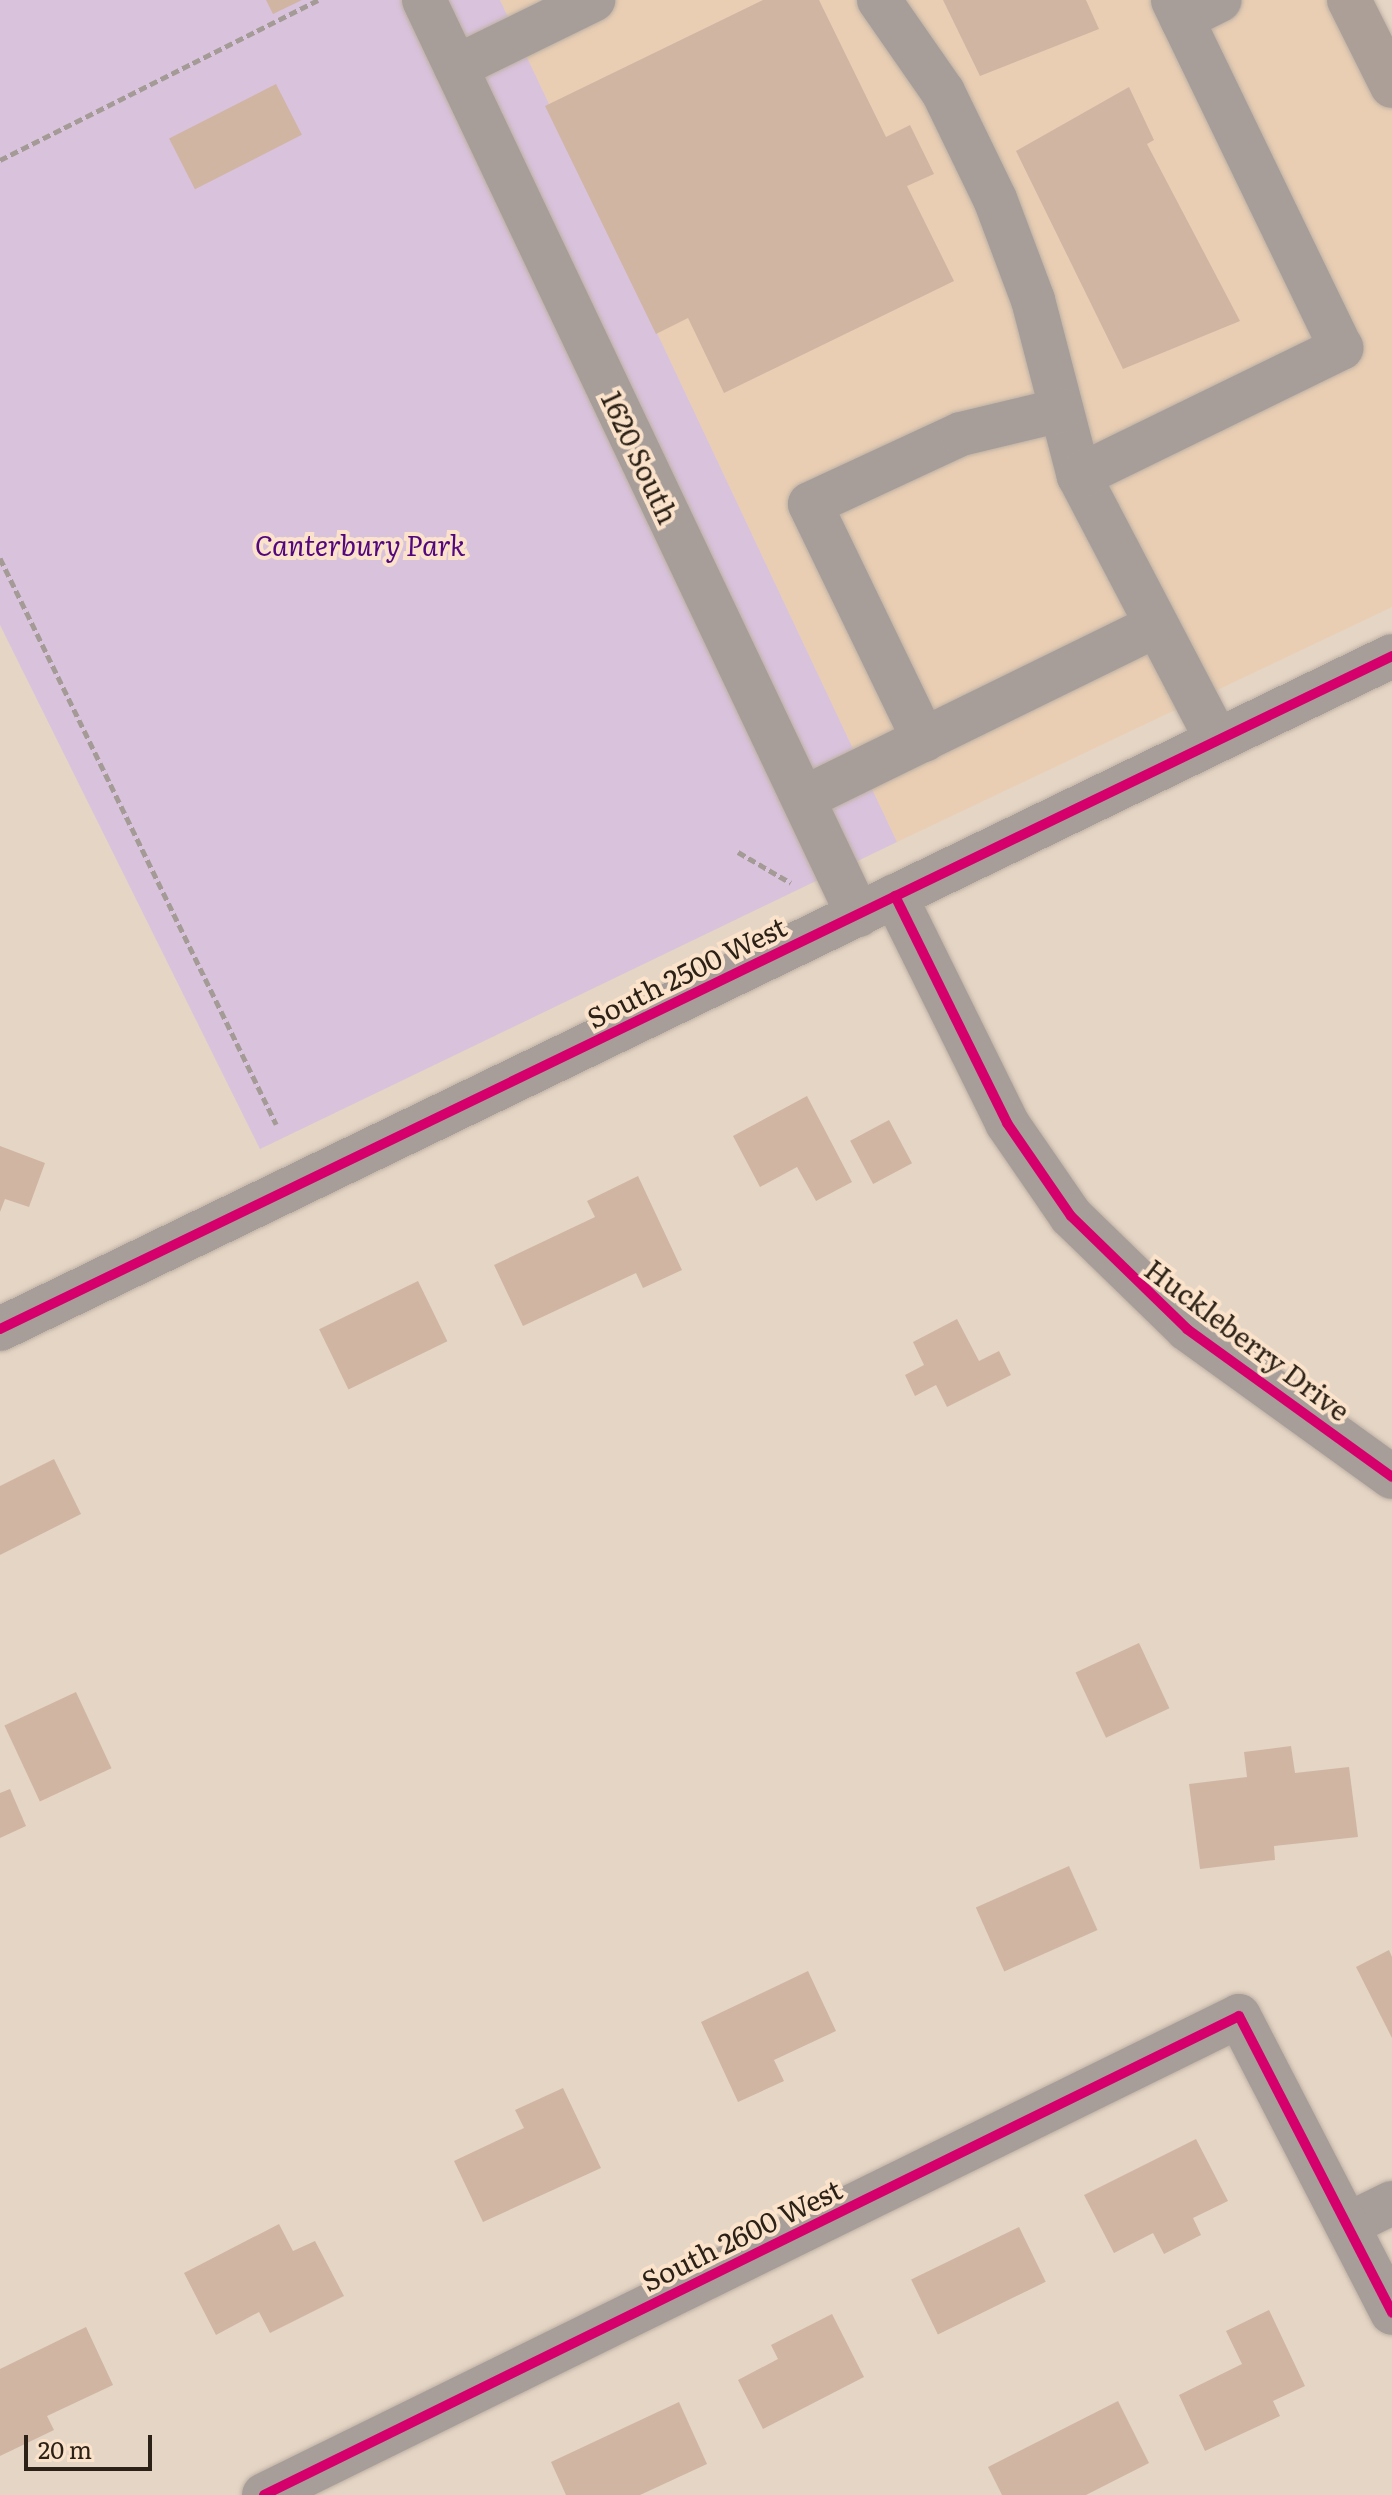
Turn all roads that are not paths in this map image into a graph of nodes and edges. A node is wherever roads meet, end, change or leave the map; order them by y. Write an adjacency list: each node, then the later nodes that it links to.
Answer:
1 (424, 0): 6 (street, 1620 South)
2 (879, 0): 8 (street)
3 (1349, 0): 7 (main road)
4 (568, 5): 6 (street)
5 (1192, 6): 9 (street)
6 (456, 67): 14 (street, 1620 South)
7 (1392, 86)
8 (1061, 410): 9 (street); 12 (street)
9 (1079, 476): 10 (street)
10 (1155, 626): 12 (street); 13 (street)
11 (1392, 656): 13 (street, South 2500 West)
12 (924, 740): 14 (street)
13 (1217, 740): 15 (street, South 2500 West)
14 (804, 798): 15 (street, 1620 South)
15 (877, 906): 16 (street, South 2500 West); 17 (street, Huckleberry Drive)
16 (0, 1329)
17 (1392, 1477)
18 (1392, 2203): 19 (street)
19 (1349, 2224): 20 (street); 21 (street, South 2600 West)
20 (1392, 2313)
21 (264, 2495)

